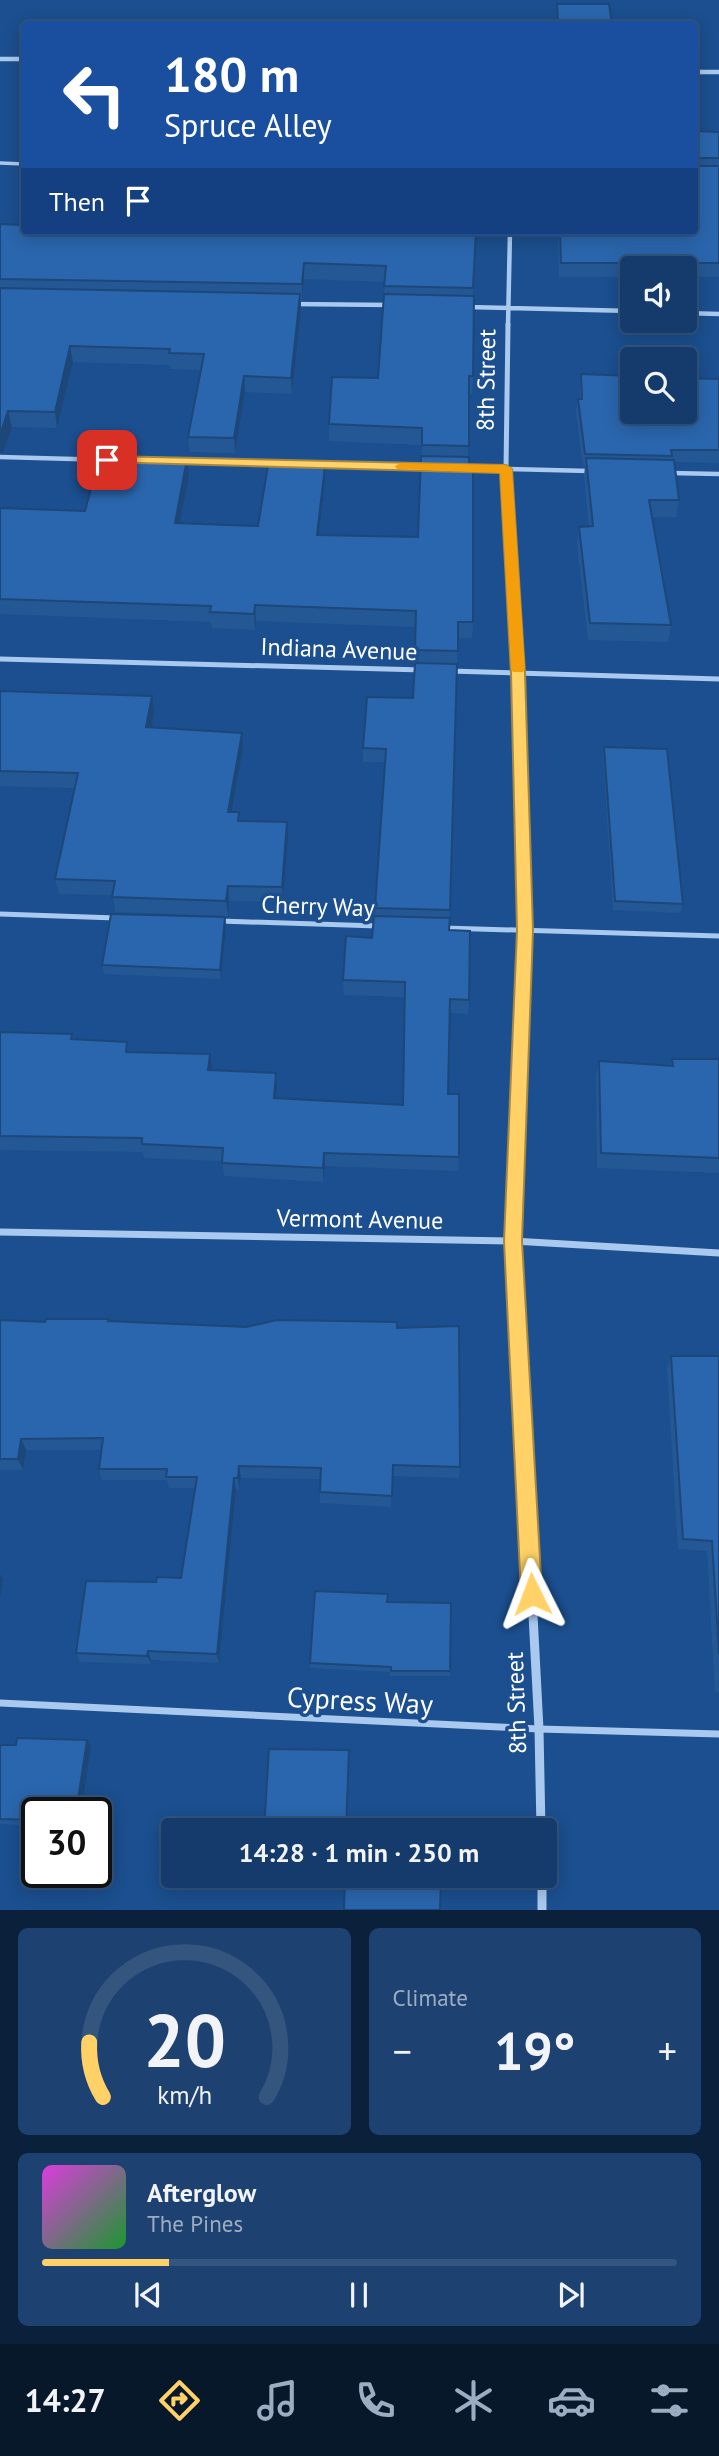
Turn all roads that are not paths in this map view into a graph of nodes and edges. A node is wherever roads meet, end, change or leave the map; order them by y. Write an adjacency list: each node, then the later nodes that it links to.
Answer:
1 (0, 59): 2 (street)
2 (21, 59)
3 (698, 72): 4 (street)
4 (719, 72)
5 (0, 163): 6 (lane)
6 (21, 164)
7 (510, 235): 11 (street, 8th Street)
8 (288, 304): 9 (street)
9 (398, 306)
10 (453, 307): 11 (street)
11 (508, 308): 12 (street); 20 (street, 8th Street)
12 (620, 311)
13 (697, 313): 14 (street)
14 (719, 314)
15 (0, 457): 16 (lane)
16 (150, 461)
17 (178, 461): 18 (lane)
18 (438, 467)
19 (465, 468): 20 (lane)
20 (506, 469): 21 (lane); 25 (street, 8th Street)
21 (599, 471)
22 (666, 473): 23 (lane)
23 (719, 474)
24 (0, 659): 25 (street, Indiana Avenue)
25 (518, 673): 26 (street, Indiana Avenue); 32 (street, 8th Street)
26 (719, 678)
27 (0, 914): 28 (lane)
28 (124, 918)
29 (207, 920): 30 (lane, Cherry Way)
30 (387, 926)
31 (442, 928): 32 (lane)
32 (525, 930): 33 (lane); 35 (street, 8th Street)
33 (719, 936)
34 (0, 1232): 35 (street, Vermont Avenue)
35 (513, 1241): 36 (street, Vermont Avenue); 38 (street, 8th Street)
36 (719, 1253)
37 (0, 1703): 38 (lane, Cypress Way)
38 (539, 1730): 39 (lane, Cypress Way); 40 (street, 8th Street)
39 (719, 1734)
40 (541, 1818)
41 (542, 1888): 42 (street)
42 (542, 1910)

